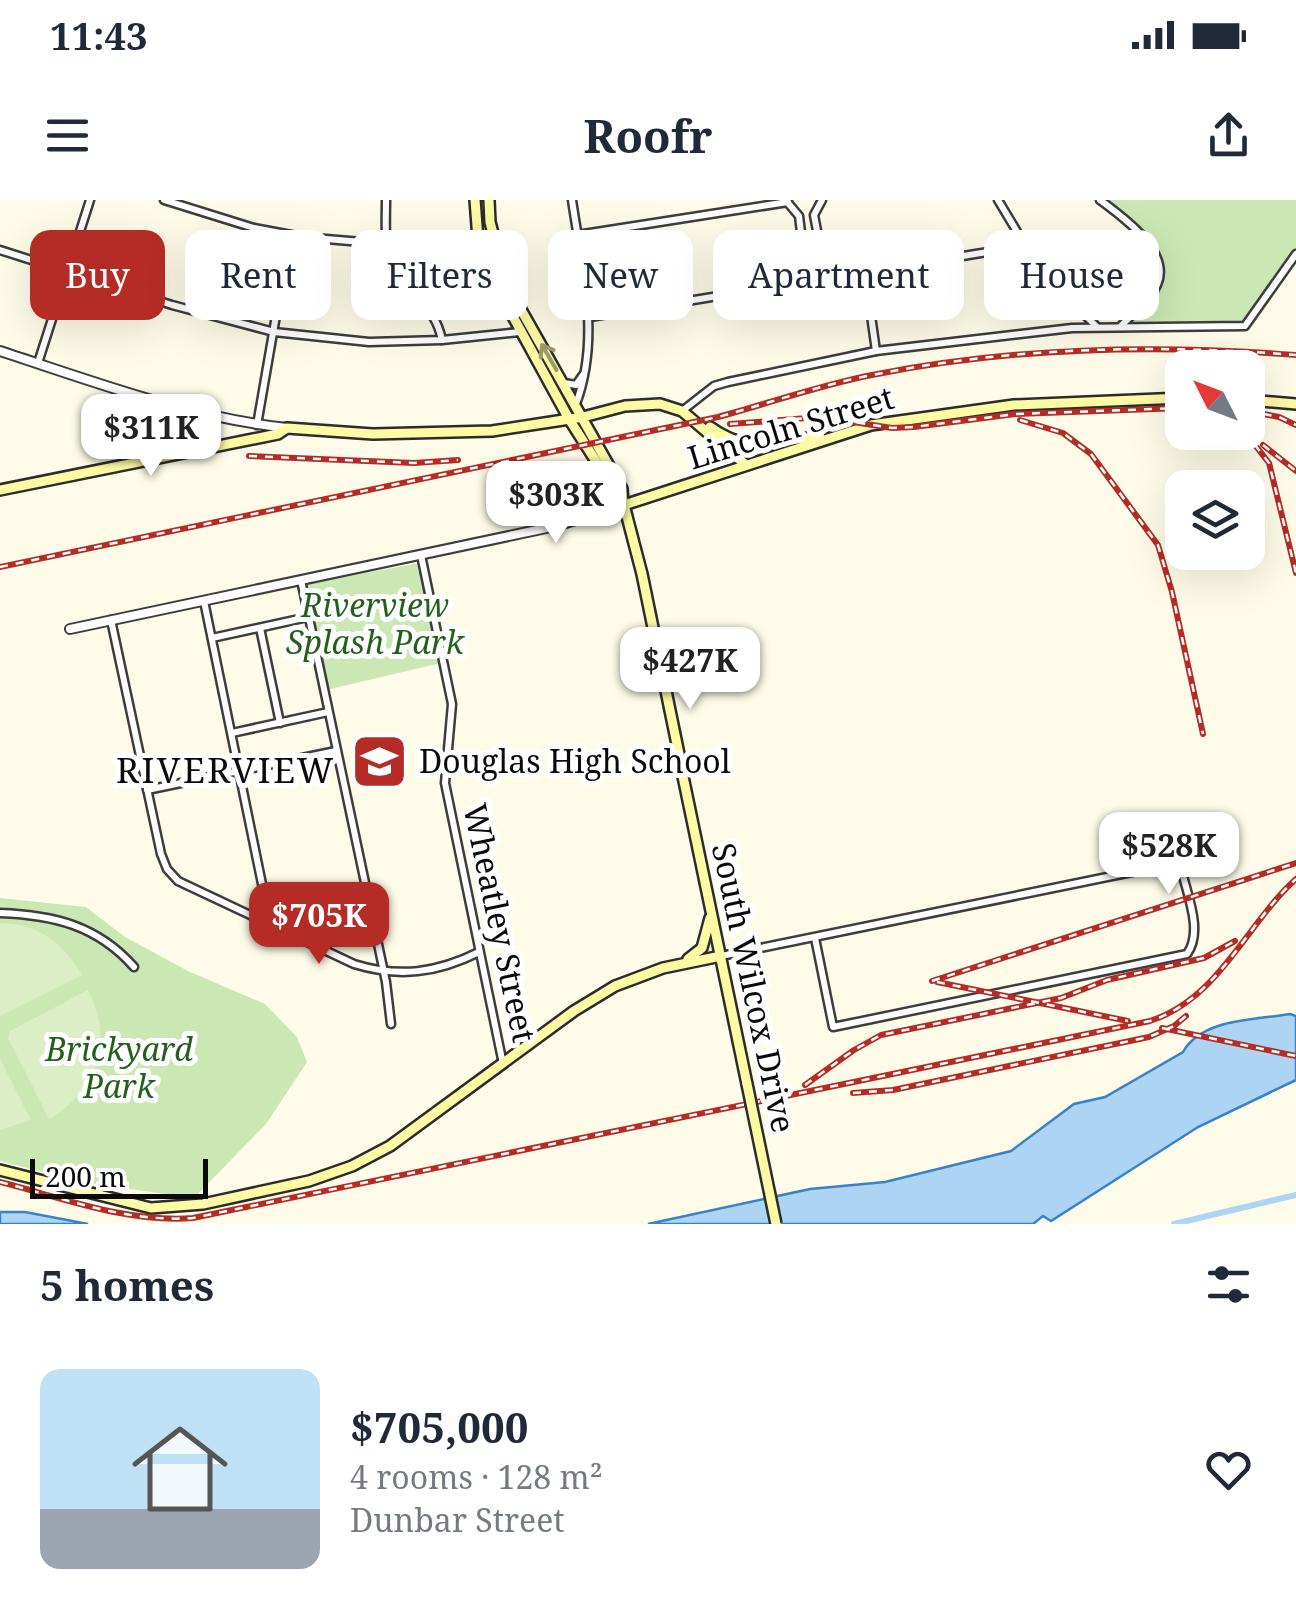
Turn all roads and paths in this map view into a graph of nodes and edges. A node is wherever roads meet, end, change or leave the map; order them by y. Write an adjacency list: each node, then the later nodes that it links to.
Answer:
1 (90, 200): 13 (street)
2 (164, 200): 14 (street)
3 (386, 200): 15 (street)
4 (474, 200): 16 (main road, South Wilcox Drive)
5 (489, 200): 17 (main road)
6 (572, 200): 18 (street)
7 (822, 200): 11 (street)
8 (998, 200): 22 (street)
9 (1100, 200): 35 (street)
10 (788, 201): 12 (street); 19 (street)
11 (814, 215): 12 (street); 21 (street)
12 (799, 216): 20 (street)
13 (81, 230)
14 (264, 230)
15 (386, 230)
16 (478, 230)
17 (493, 230)
18 (576, 230)
19 (608, 230)
20 (801, 230)
21 (817, 230)
22 (1017, 230)
23 (0, 250): 25 (street)
24 (1296, 254): 35 (street)
25 (30, 260)
26 (165, 304): 38 (street)
27 (52, 320): 43 (street)
28 (276, 320): 38 (street)
29 (438, 320): 40 (street)
30 (513, 320): 39 (main road, South Wilcox Drive)
31 (527, 320): 37 (main road)
32 (590, 320): 44 (street)
33 (872, 320): 42 (street)
34 (1090, 320): 36 (street)
35 (1120, 327): 36 (street)
36 (1098, 328): 42 (street)
37 (533, 330): 39 (main road); 45 (main road, one-way to 37)
38 (274, 332): 40 (street); 53 (street)
39 (519, 332): 40 (street); 52 (main road, South Wilcox Drive)
40 (442, 340)
41 (0, 351): 43 (street)
42 (876, 351): 50 (street)
43 (38, 363): 53 (street)
44 (584, 374): 45 (street); 48 (street)
45 (564, 383): 48 (main road)
46 (1165, 399): 55 (main road, Lincoln Street)
47 (1265, 401): 49 (main road)
48 (576, 404): 51 (main road)
49 (1296, 404)
50 (682, 412): 51 (main road); 55 (main road); 56 (main road)
51 (584, 417): 52 (main road); 58 (main road)
52 (569, 419): 54 (main road); 58 (main road, South Wilcox Drive)
53 (258, 425): 54 (street)
54 (287, 428): 57 (main road)
55 (830, 436): 56 (main road, Lincoln Street)
56 (746, 465): 58 (main road, Lincoln Street)
57 (0, 490)
58 (624, 505): 59 (street, Lincoln Street); 73 (main road, South Wilcox Drive)
59 (422, 556): 60 (street, Lincoln Street); 77 (street, Wheatley Street)
60 (301, 580): 61 (street, Lincoln Street); 62 (street)
61 (204, 601): 63 (street, Lincoln Street); 66 (street)
62 (308, 618): 64 (street); 67 (street)
63 (112, 620): 65 (street, Lincoln Street); 72 (street)
64 (260, 628): 66 (street); 68 (street)
65 (70, 629)
66 (212, 638): 69 (street)
67 (328, 712): 68 (street); 70 (street)
68 (280, 723): 69 (street)
69 (231, 733): 71 (street)
70 (336, 750): 71 (street); 81 (street)
71 (239, 772): 72 (street); 75 (street)
72 (147, 790): 75 (street)
73 (711, 910): 78 (main road, South Wilcox Drive); 79 (main road)
74 (0, 913): 80 (street)
75 (270, 924): 81 (street)
76 (816, 938): 76 (street); 78 (street)
77 (479, 952): 81 (street); 83 (street, Wheatley Street)
78 (721, 956): 79 (main road); 85 (main road, South Wilcox Drive, bridge)
79 (680, 964): 83 (main road)
80 (134, 966)
81 (382, 972): 82 (street)
82 (391, 1024)
83 (503, 1064): 84 (main road)
84 (0, 1170)
85 (776, 1224)

